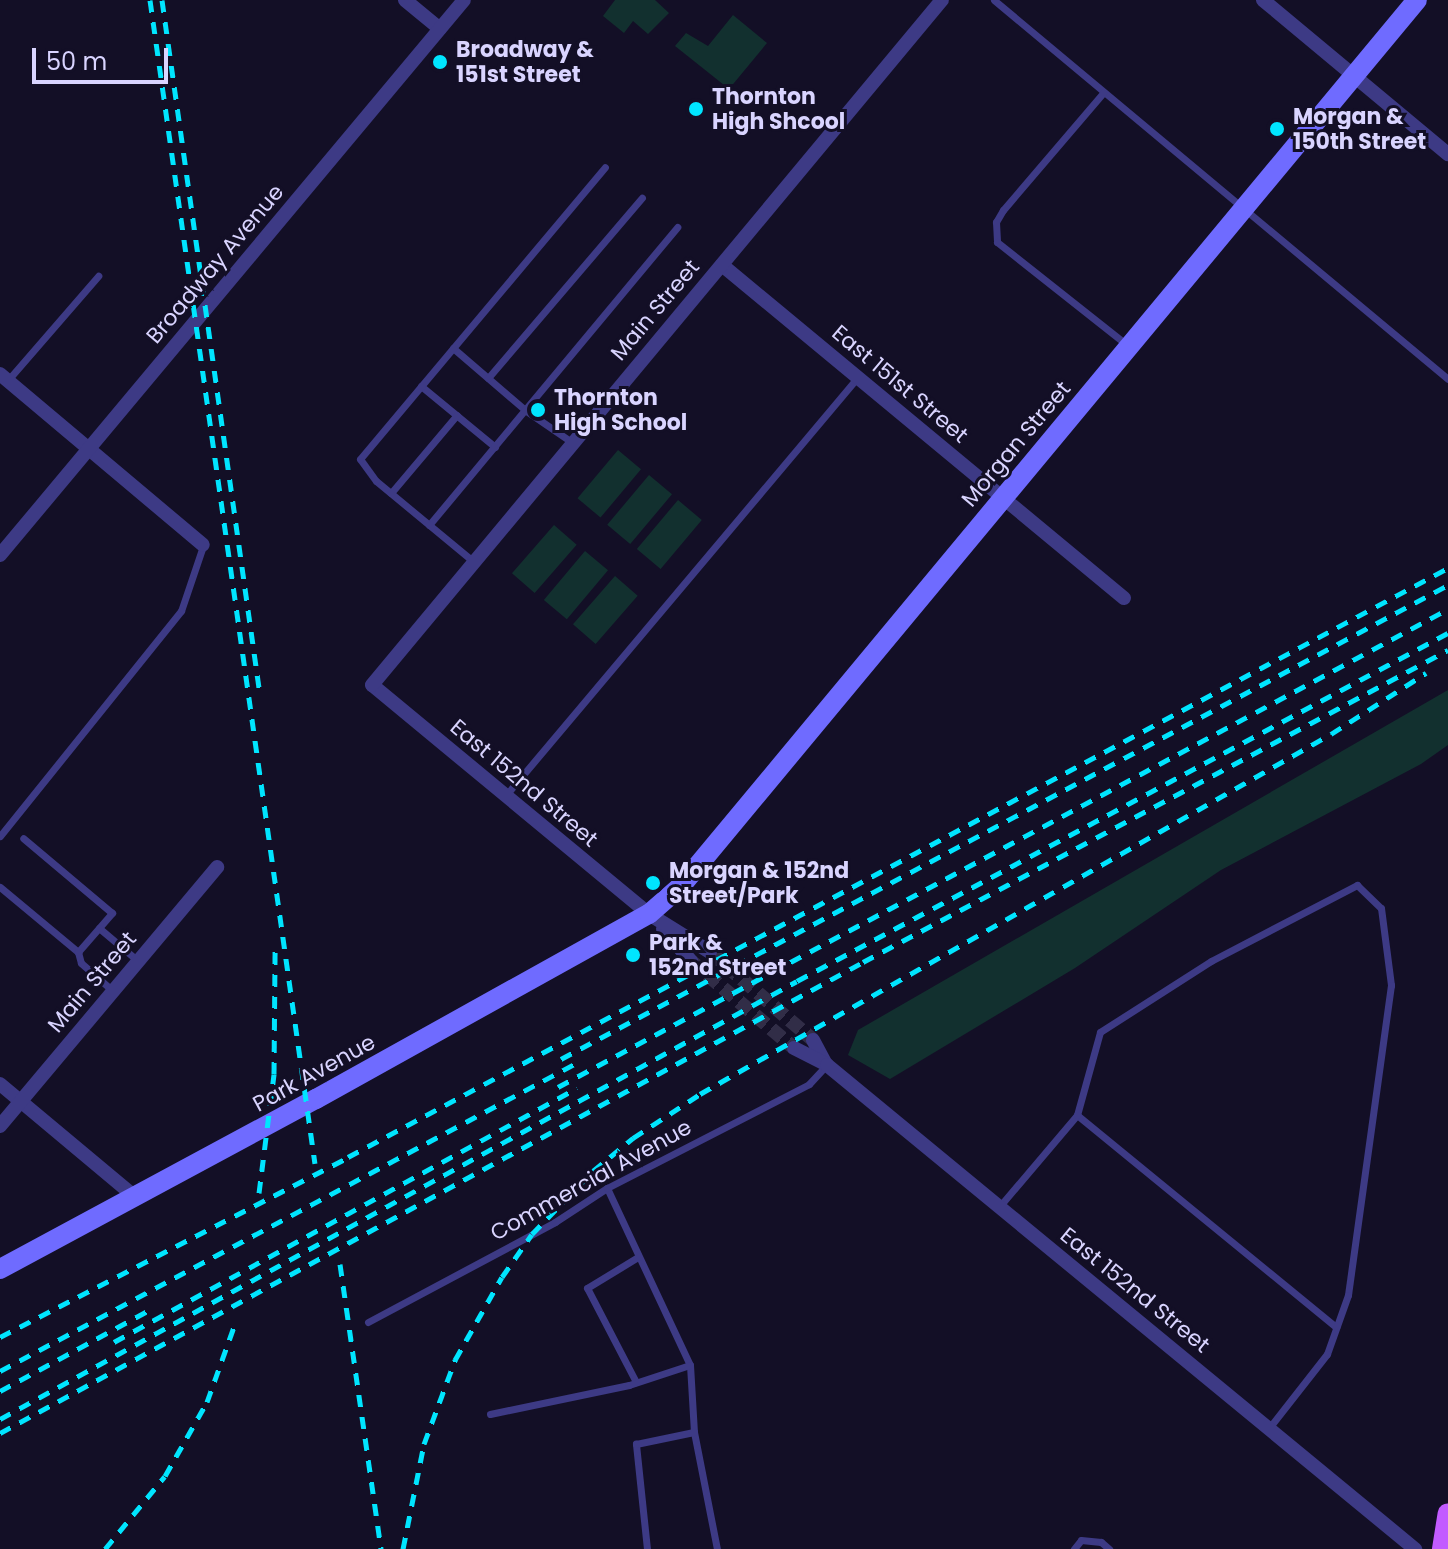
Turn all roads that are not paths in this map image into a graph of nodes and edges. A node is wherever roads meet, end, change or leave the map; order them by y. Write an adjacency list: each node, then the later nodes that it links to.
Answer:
1 (405, 0): 7 (street)
2 (464, 0): 7 (street, Broadway Avenue)
3 (942, 0): 15 (street, Main Street)
4 (994, 0): 9 (lane)
5 (1263, 0): 8 (street)
6 (1417, 0): 8 (street, Morgan Street)
7 (440, 29): 28 (street, Broadway Avenue)
8 (1354, 76): 10 (street); 13 (street, Morgan Street)
9 (1103, 93): 13 (lane); 17 (lane)
10 (1448, 154)
11 (605, 167): 18 (lane)
12 (642, 198): 21 (lane)
13 (1242, 210): 17 (street, Morgan Street); 22 (lane)
14 (677, 227): 24 (lane)
15 (722, 265): 20 (street, East 151st Street); 26 (street, Main Street)
16 (98, 276): 19 (lane)
17 (1128, 346): 30 (street, Morgan Street)
18 (453, 348): 21 (lane); 23 (lane)
19 (4, 377): 28 (street)
20 (858, 377): 30 (street, East 151st Street); 37 (lane)
21 (488, 378): 24 (lane)
22 (1448, 379)
23 (421, 386): 25 (lane); 29 (lane)
24 (525, 410): 26 (lane); 27 (lane)
25 (457, 415): 27 (lane); 29 (lane)
26 (573, 443): 34 (street, Main Street)
27 (495, 447): 31 (lane)
28 (89, 448): 32 (street); 33 (street, Broadway Avenue)
29 (391, 493): 31 (lane)
30 (1002, 498): 35 (street, East 151st Street); 42 (street, Morgan Street)
31 (429, 525): 34 (lane)
32 (203, 545): 38 (lane)
33 (0, 555)
34 (474, 562): 36 (street, Main Street)
35 (1124, 598)
36 (372, 685): 37 (street, East 152nd Street)
37 (505, 796): 42 (street, East 152nd Street)
38 (0, 836)
39 (23, 838): 43 (lane)
40 (217, 867): 46 (street, Main Street)
41 (0, 887): 44 (lane)
42 (649, 914): 45 (street, East 152nd Street); 47 (street, East 152nd Street); 57 (street, Park Avenue)
43 (99, 928): 44 (lane); 46 (lane)
44 (78, 952): 48 (lane)
45 (710, 952)
46 (138, 961): 48 (street, Main Street)
47 (691, 961)
48 (113, 991): 53 (street, Main Street)
49 (813, 1040): 51 (street, East 152nd Street)
50 (794, 1048): 51 (street, East 152nd Street)
51 (827, 1065): 56 (lane, Commercial Avenue); 58 (street, East 152nd Street)
52 (0, 1084): 53 (street)
53 (21, 1101): 55 (street, Main Street); 57 (street)
54 (1077, 1115): 58 (lane); 62 (lane); 62 (lane)
55 (0, 1126)
56 (607, 1188): 59 (lane); 61 (lane, Commercial Avenue)
57 (135, 1197): 60 (street, Park Avenue)
58 (999, 1207): 66 (street, East 152nd Street)
59 (638, 1257): 63 (lane); 64 (lane)
60 (0, 1269)
61 (368, 1322)
62 (1336, 1327): 66 (lane)
63 (690, 1365): 64 (lane); 67 (lane)
64 (636, 1382): 65 (lane)
65 (490, 1414)
66 (1269, 1428): 73 (street, East 152nd Street)
67 (694, 1432): 69 (lane); 70 (lane)
68 (1448, 1513): 74 (main road)
69 (647, 1549)
70 (717, 1549)
71 (1074, 1549): 72 (lane)
72 (1109, 1549)
73 (1415, 1549)
74 (1442, 1549)

